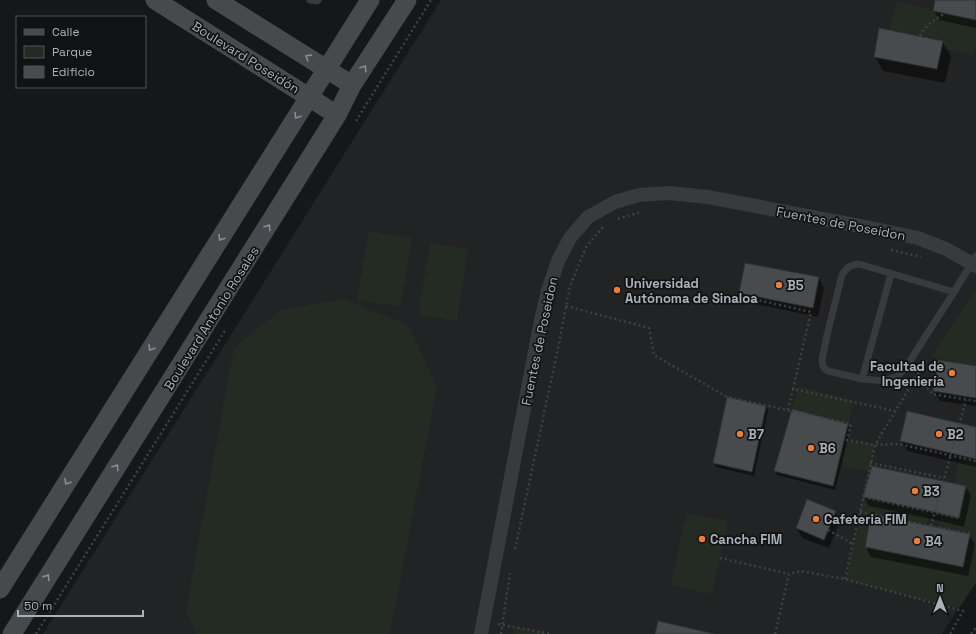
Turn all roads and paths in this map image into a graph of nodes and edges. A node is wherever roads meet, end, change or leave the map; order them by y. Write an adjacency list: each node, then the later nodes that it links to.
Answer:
1 (155, 0): 11 (main road, Boulevard Poseidón)
2 (216, 0): 9 (main road, one-way to 2)
3 (310, 0): 4 (lane)
4 (318, 0)
5 (370, 0): 9 (main road)
6 (407, 0): 10 (main road, Boulevard Antonio Rosales, one-way to 6)
7 (946, 13): 8 (path)
8 (920, 36)
9 (327, 69): 10 (main road); 11 (main road)
10 (352, 85): 12 (main road, Boulevard Antonio Rosales)
11 (309, 97): 12 (main road, Boulevard Poseidón); 44 (main road, one-way to 44)
12 (337, 115): 48 (main road, Boulevard Antonio Rosales, one-way to 12)
13 (644, 211): 14 (path)
14 (614, 221)
15 (607, 223): 21 (path)
16 (888, 249): 17 (path)
17 (925, 258)
18 (974, 262): 20 (lane); 47 (street, Fuentes de Poseidon)
19 (891, 274): 20 (lane); 22 (lane); 22 (lane)
20 (954, 292): 22 (lane)
21 (566, 306): 26 (path); 39 (path)
22 (862, 379)
23 (793, 389): 26 (path)
24 (966, 400): 25 (path); 27 (path); 28 (path)
25 (976, 401)
26 (788, 410): 27 (path)
27 (875, 445): 28 (path); 30 (path)
28 (951, 455): 29 (path); 31 (path)
29 (976, 461)
30 (870, 463): 31 (path); 32 (path)
31 (944, 478): 35 (path)
32 (863, 497): 33 (path); 34 (path)
33 (860, 512): 35 (path); 38 (path)
34 (959, 518)
35 (932, 526): 37 (path)
36 (828, 530): 38 (path)
37 (970, 534)
38 (853, 544): 43 (path)
39 (514, 553)
40 (720, 558): 42 (path)
41 (510, 569): 45 (path)
42 (789, 574): 43 (path); 51 (path)
43 (845, 579): 52 (path)
44 (0, 589)
45 (504, 624): 47 (path); 49 (path); 50 (path)
46 (976, 627): 53 (path)
47 (482, 628)
48 (12, 634)
49 (502, 634)
50 (551, 634)
51 (775, 634)
52 (950, 634)
53 (972, 634)

